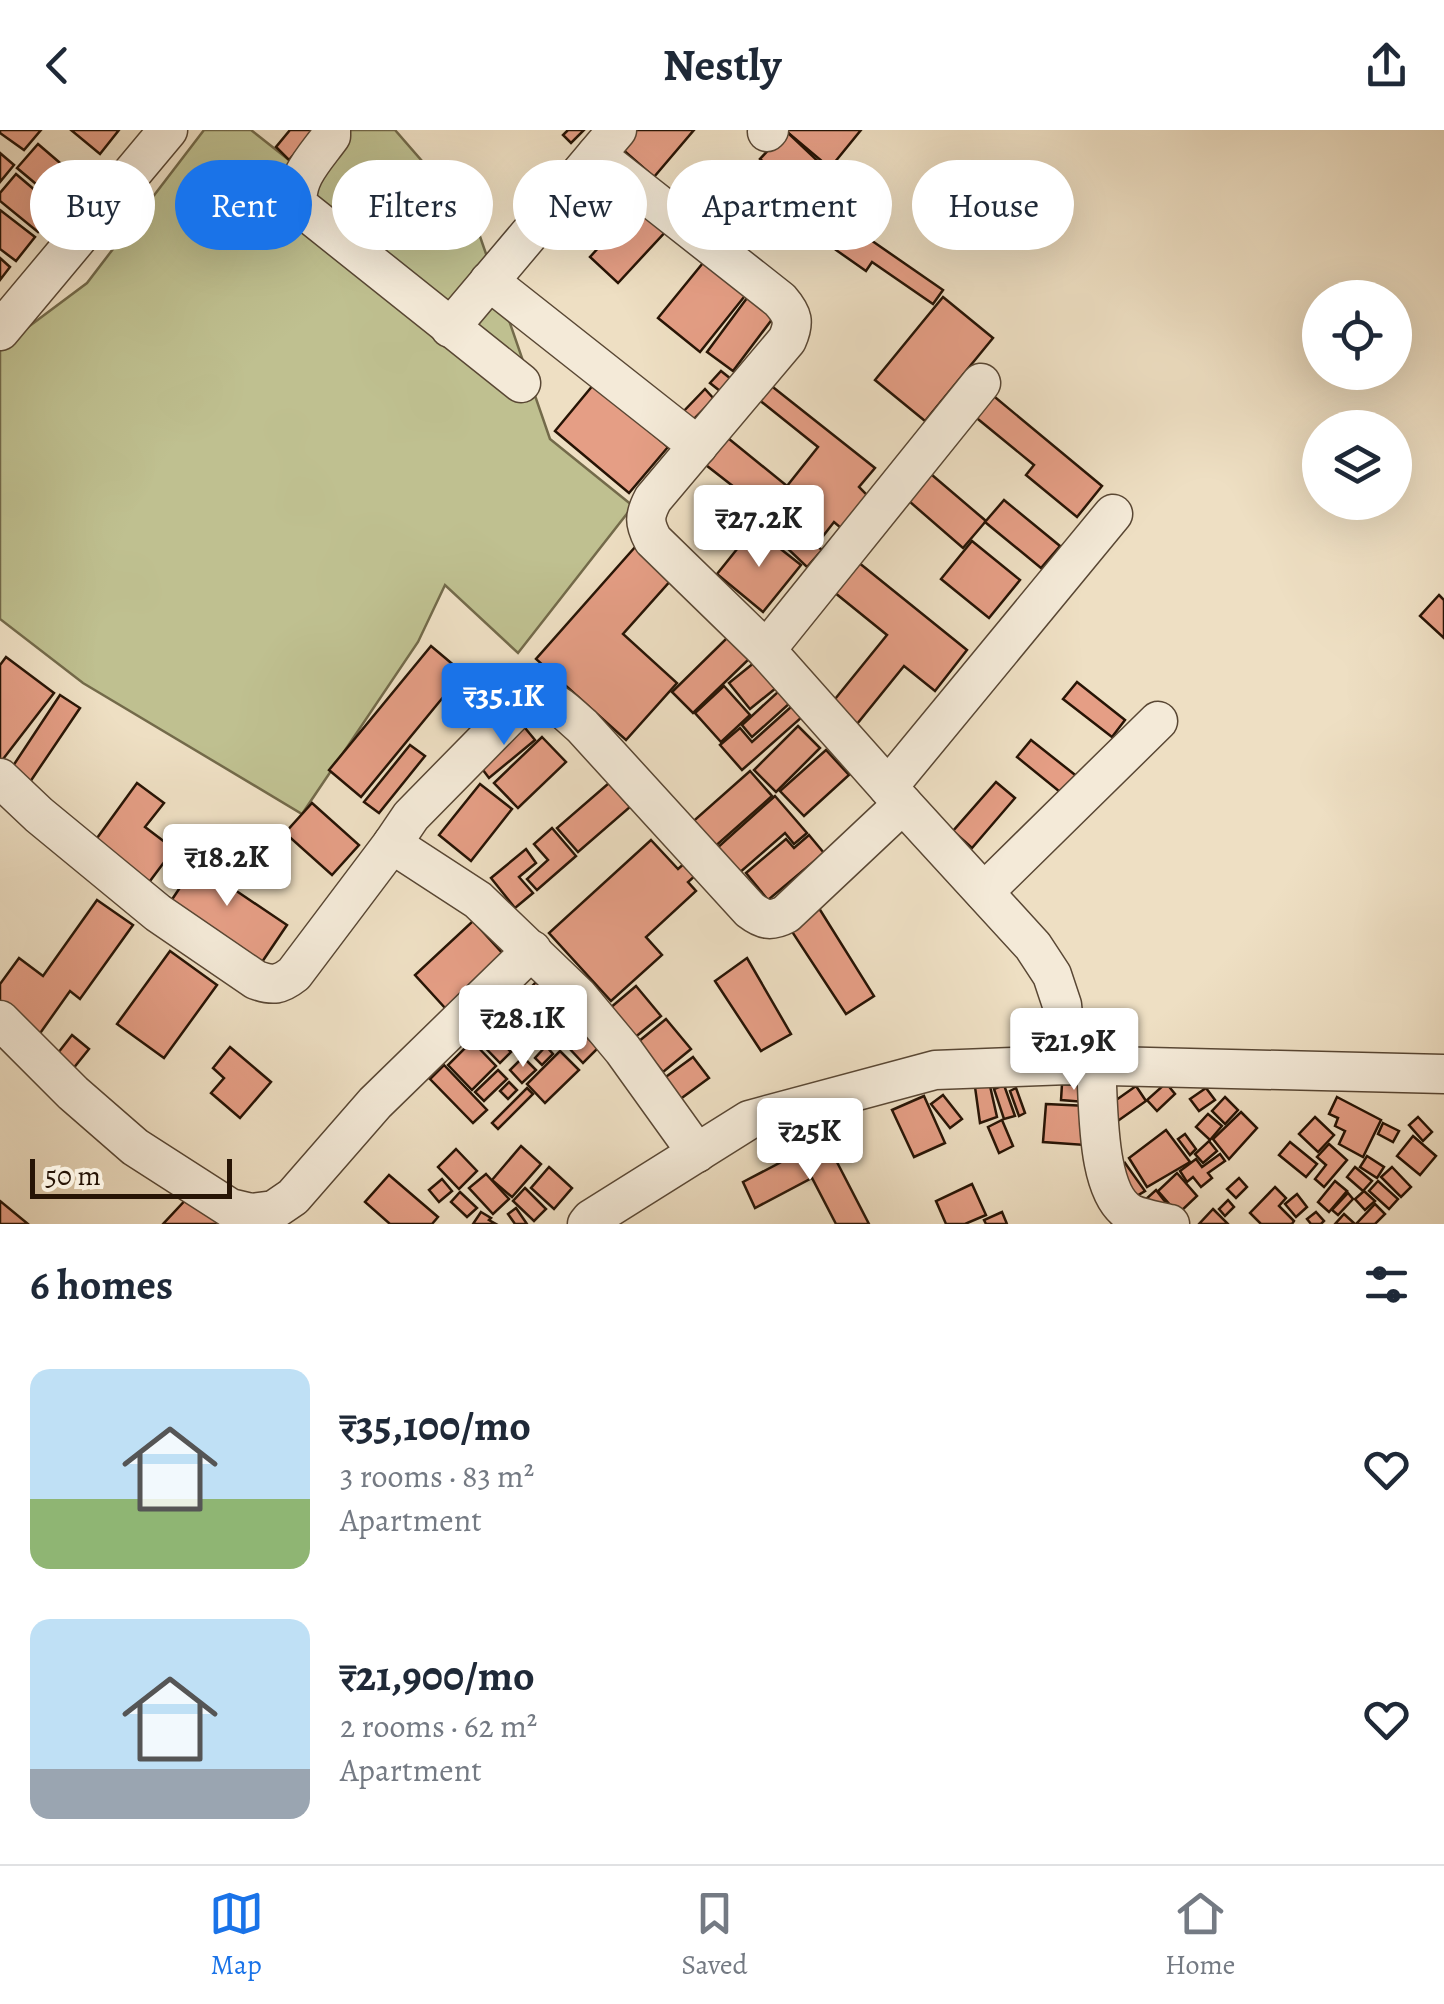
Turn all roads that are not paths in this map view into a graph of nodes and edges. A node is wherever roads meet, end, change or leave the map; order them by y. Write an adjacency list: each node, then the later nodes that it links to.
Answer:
1 (168, 130): 6 (street)
2 (331, 130): 5 (street)
3 (606, 142): 4 (street); 9 (street)
4 (489, 282): 5 (street); 9 (street)
5 (450, 328): 8 (street)
6 (0, 330)
7 (982, 383): 11 (street)
8 (521, 384)
9 (698, 446): 11 (street)
10 (1113, 514): 14 (street)
11 (766, 650): 14 (street)
12 (1158, 721): 16 (street)
13 (0, 778): 15 (street)
14 (895, 796): 15 (street); 16 (street)
15 (392, 844): 17 (street)
16 (984, 892): 19 (street)
17 (532, 950): 18 (street); 21 (street)
18 (0, 1020)
19 (1082, 1066): 20 (street); 21 (street); 23 (street)
20 (1444, 1074)
21 (697, 1152): 22 (street)
22 (586, 1224)
23 (1170, 1224)

